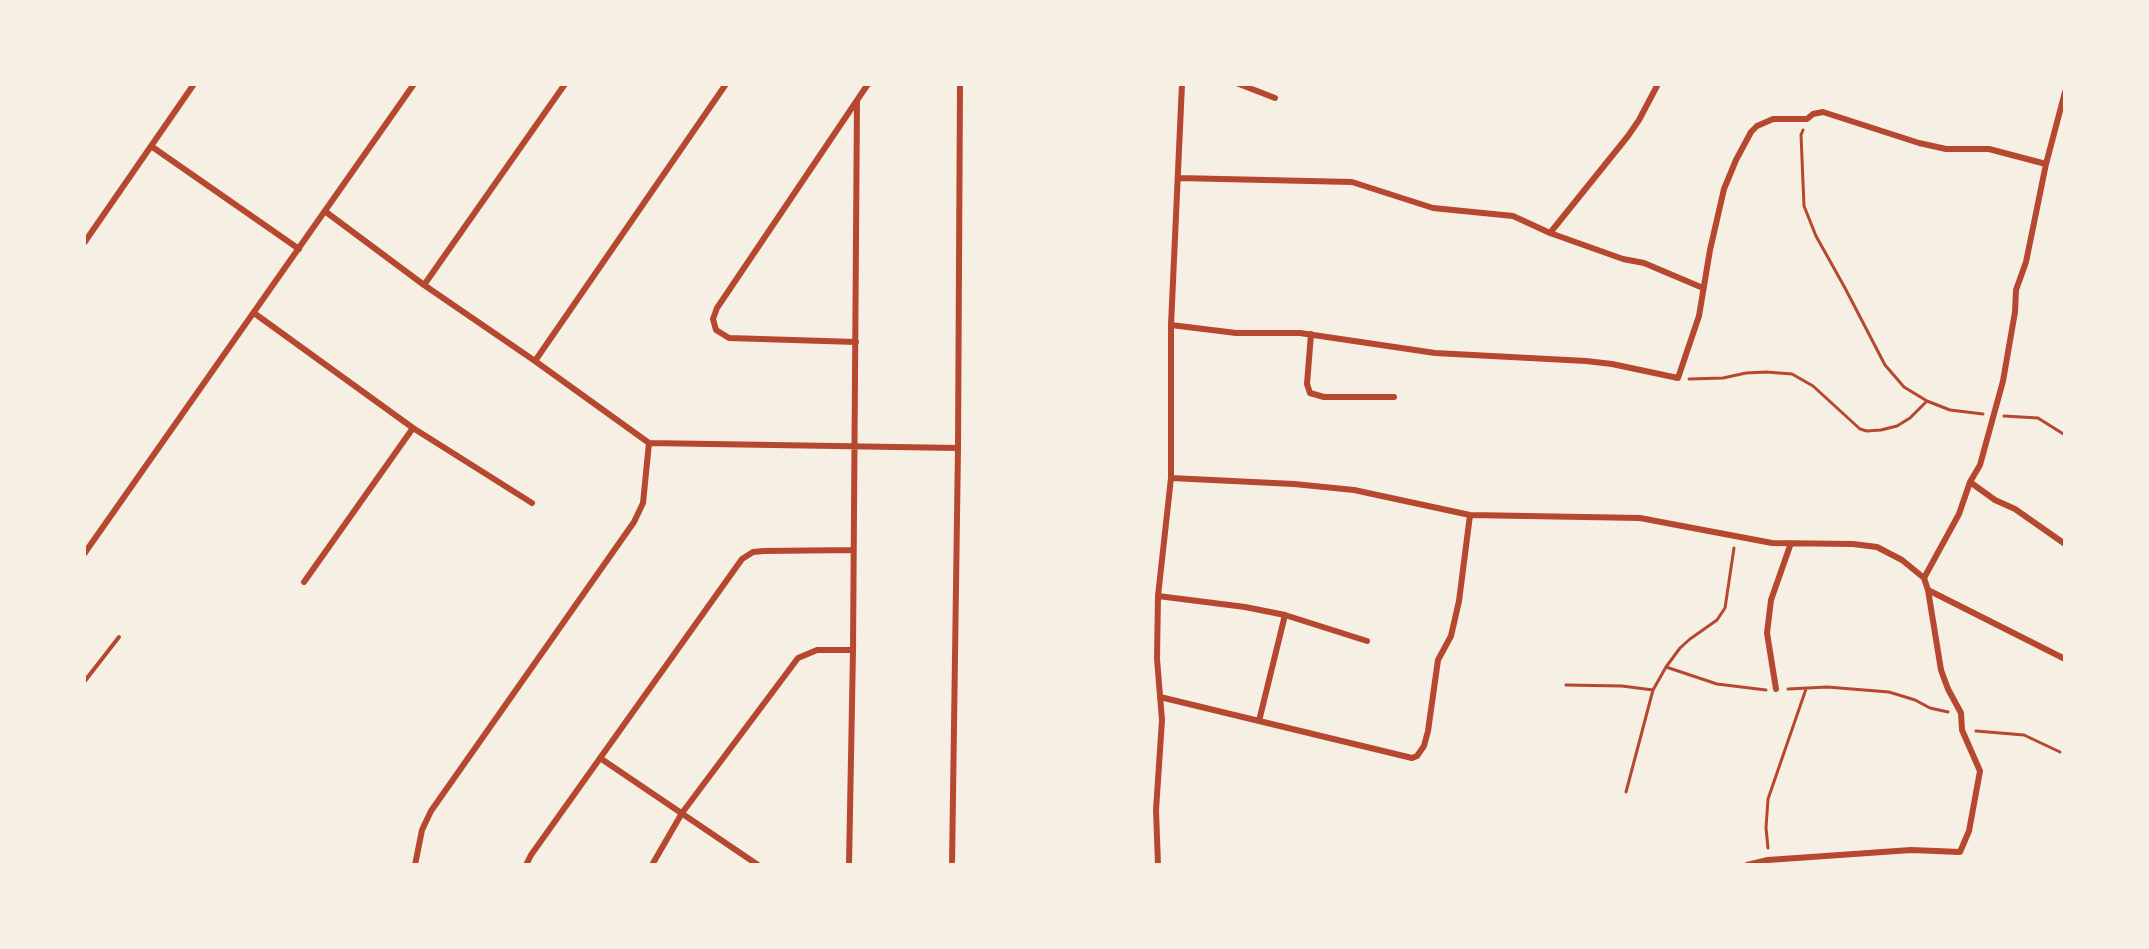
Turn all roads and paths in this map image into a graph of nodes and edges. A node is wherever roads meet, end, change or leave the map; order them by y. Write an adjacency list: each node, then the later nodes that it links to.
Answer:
1 (194, 84): 14 (street)
2 (414, 84): 17 (street)
3 (565, 84): 21 (street)
4 (726, 84): 27 (street)
5 (868, 84): 12 (street)
6 (960, 84): 36 (street)
7 (1182, 84): 16 (street)
8 (1239, 84): 11 (street)
9 (1658, 84): 18 (street)
10 (2065, 92): 15 (street)
11 (1275, 98)
12 (856, 101): 26 (street); 26 (street)
13 (1807, 119): 15 (street); 22 (street); 30 (path)
14 (151, 146): 19 (street); 20 (street)
15 (2046, 164): 31 (street)
16 (1178, 178): 18 (street); 24 (street)
17 (326, 212): 20 (street); 21 (street)
18 (1550, 233): 22 (street)
19 (84, 243)
20 (299, 249): 23 (street)
21 (424, 285): 27 (street)
22 (1703, 288): 28 (street)
23 (254, 313): 32 (street); 45 (street)
24 (1171, 325): 25 (street); 37 (street)
25 (1311, 334): 28 (street); 29 (street)
26 (856, 342): 35 (street)
27 (536, 361): 34 (street)
28 (1678, 378): 30 (path)
29 (1394, 397)
30 (1927, 401): 31 (path)
31 (1994, 416): 33 (path); 38 (street)
32 (413, 428): 39 (street); 47 (street)
33 (2065, 435)
34 (649, 443): 35 (street); 70 (street)
35 (854, 446): 36 (street); 44 (street)
36 (958, 448): 75 (street)
37 (1171, 478): 40 (street); 49 (street)
38 (1970, 482): 43 (street); 46 (street)
39 (532, 503)
40 (1470, 516): 41 (street); 63 (street)
41 (1736, 537): 42 (street); 55 (path)
42 (1791, 543): 46 (street); 58 (street)
43 (2065, 544)
44 (853, 550): 53 (street); 66 (street)
45 (84, 555)
46 (1924, 578): 48 (street)
47 (304, 582)
48 (1928, 590): 54 (street); 62 (street)
49 (1158, 596): 50 (street); 61 (street)
50 (1286, 615): 52 (street); 63 (street)
51 (119, 637): 56 (lane)
52 (1367, 641)
53 (853, 650): 68 (street); 74 (street)
54 (2065, 659)
55 (1666, 667): 58 (path); 60 (path)
56 (84, 682)
57 (1566, 685): 60 (path)
58 (1776, 689): 59 (path)
59 (1806, 689): 62 (path); 69 (path)
60 (1653, 690): 67 (path)
61 (1160, 697): 63 (street); 76 (street)
62 (1961, 713): 64 (street)
63 (1259, 721)
64 (1962, 730): 65 (path); 69 (street)
65 (2060, 752)
66 (600, 758): 68 (street); 71 (street)
67 (1626, 792)
68 (682, 813): 72 (street); 73 (street)
69 (1768, 860): 77 (street)
70 (415, 865)
71 (526, 865)
72 (652, 865)
73 (758, 865)
74 (849, 865)
75 (952, 865)
76 (1158, 865)
77 (1747, 865)

